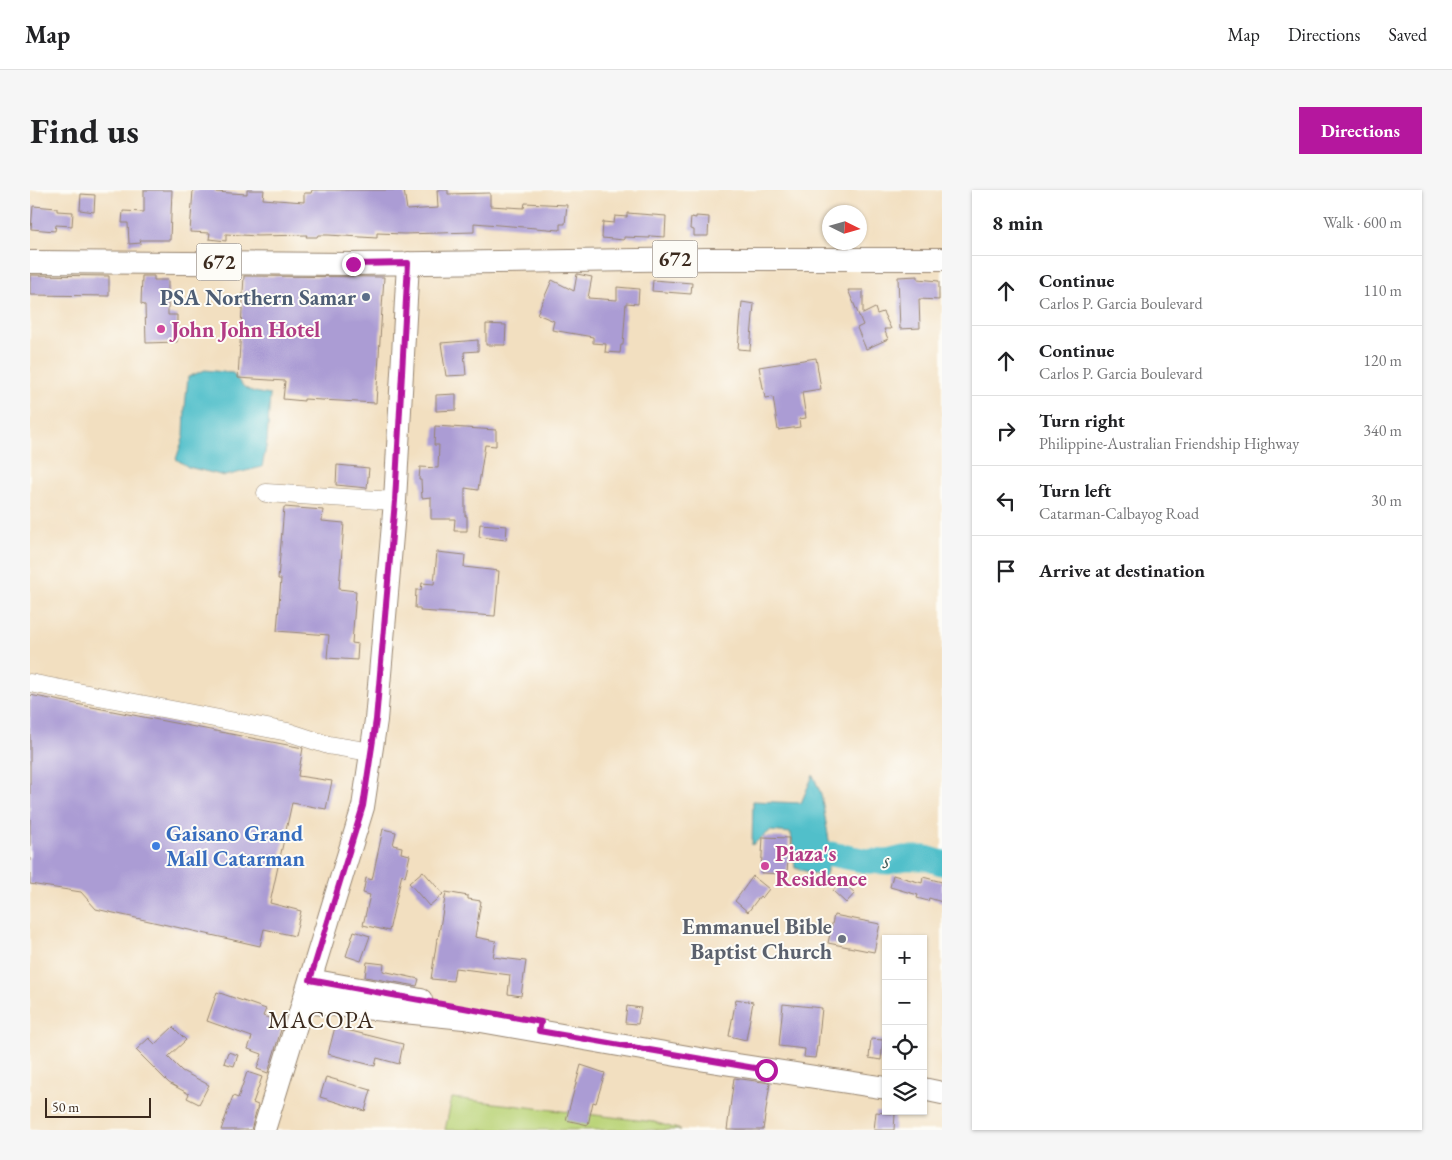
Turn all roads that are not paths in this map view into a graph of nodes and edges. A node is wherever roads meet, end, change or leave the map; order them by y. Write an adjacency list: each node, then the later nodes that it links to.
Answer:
1 (942, 259): 3 (main road, 672)
2 (30, 262): 3 (main road, 672)
3 (408, 263): 5 (main road)
4 (266, 493): 5 (street)
5 (395, 501): 7 (main road)
6 (30, 682): 7 (street)
7 (371, 752): 8 (main road)
8 (310, 980): 9 (main road); 10 (main road)
9 (304, 1002): 10 (main road); 14 (main road)
10 (465, 1013): 11 (main road)
11 (880, 1082)
12 (927, 1090): 13 (main road)
13 (942, 1093)
14 (264, 1130)

